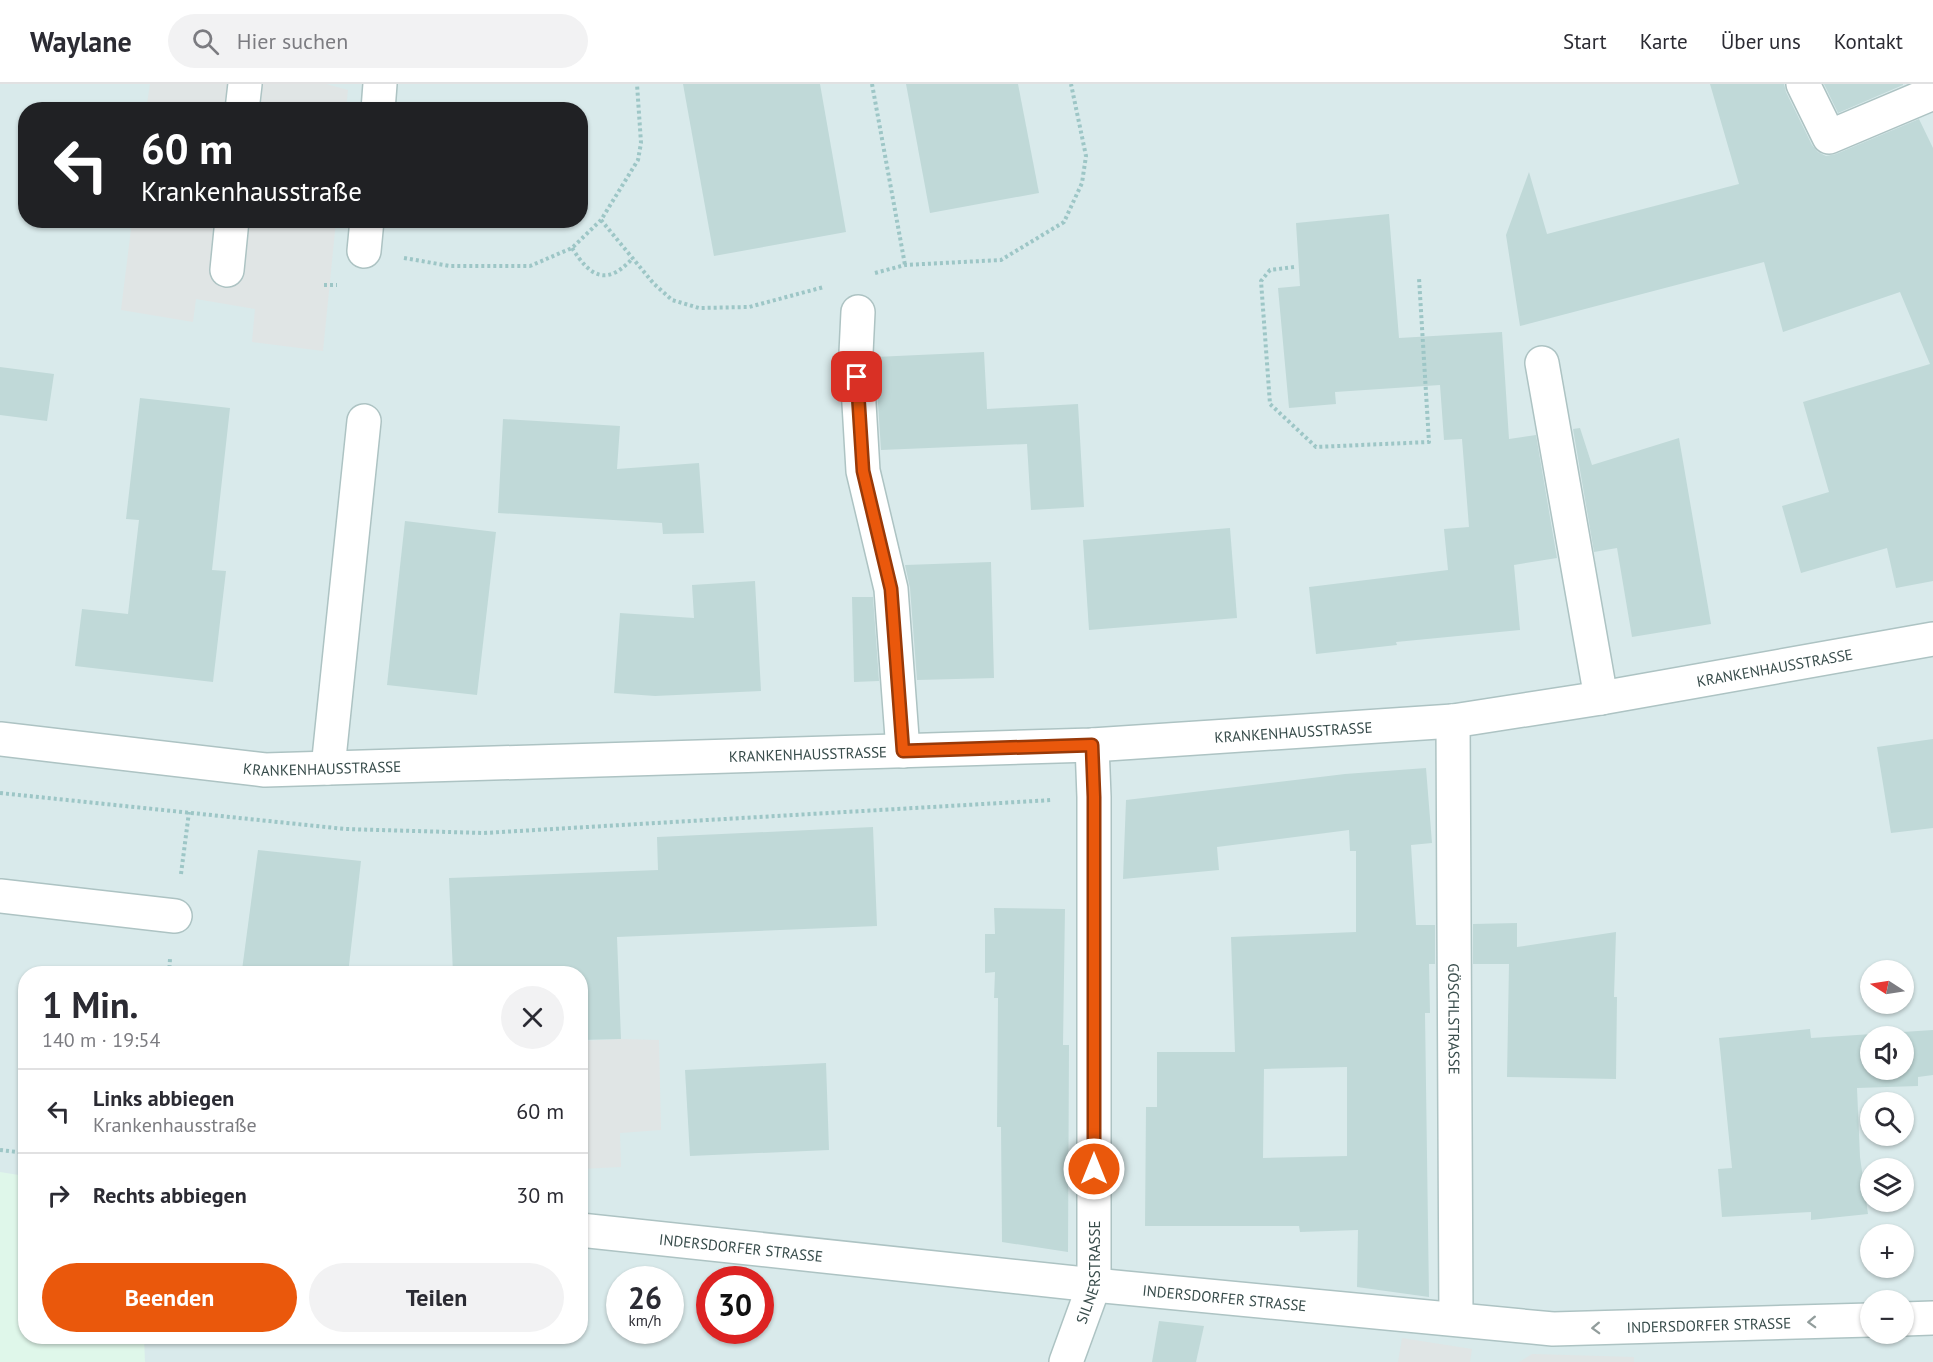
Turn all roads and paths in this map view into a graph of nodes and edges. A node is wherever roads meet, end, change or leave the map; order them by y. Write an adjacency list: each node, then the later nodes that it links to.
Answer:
1 (245, 84): 8 (street)
2 (381, 84): 9 (street)
3 (637, 84): 10 (path)
4 (872, 84): 15 (path)
5 (1071, 84): 15 (path)
6 (1803, 84): 7 (street)
7 (1933, 93)
8 (243, 102)
9 (379, 102)
10 (602, 220): 13 (path); 14 (path)
11 (231, 228): 17 (street)
12 (365, 236): 13 (path); 20 (path)
13 (572, 248): 14 (path)
14 (633, 258): 21 (path)
15 (905, 266): 18 (path)
16 (1294, 267): 19 (path)
17 (227, 270)
18 (871, 274)
19 (1419, 278)
20 (324, 285)
21 (827, 286)
22 (858, 312): 30 (street)
23 (1542, 363): 26 (street)
24 (364, 421): 31 (street)
25 (1933, 639): 26 (street, KRANKENHAUSSTRASSE)
26 (1601, 698): 27 (street, KRANKENHAUSSTRASSE)
27 (1453, 721): 29 (street, KRANKENHAUSSTRASSE); 41 (street, GÖSCHLSTRASSE)
28 (0, 739): 31 (street, KRANKENHAUSSTRASSE)
29 (1092, 745): 30 (street, KRANKENHAUSSTRASSE); 33 (street, SILNERSTRASSE)
30 (903, 751): 31 (street, KRANKENHAUSSTRASSE)
31 (328, 768)
32 (0, 793): 33 (path)
33 (1094, 797): 39 (street, SILNERSTRASSE)
34 (0, 896): 35 (street)
35 (175, 916)
36 (0, 1150): 37 (path)
37 (18, 1151)
38 (588, 1231): 39 (street, INDERSDORFER STRASSE)
39 (1094, 1285): 41 (street, INDERSDORFER STRASSE); 44 (street, SILNERSTRASSE)
40 (1933, 1318): 42 (street)
41 (1456, 1319): 43 (street, INDERSDORFER STRASSE, one-way to 41)
42 (1914, 1319)
43 (1860, 1320)
44 (1066, 1362)

